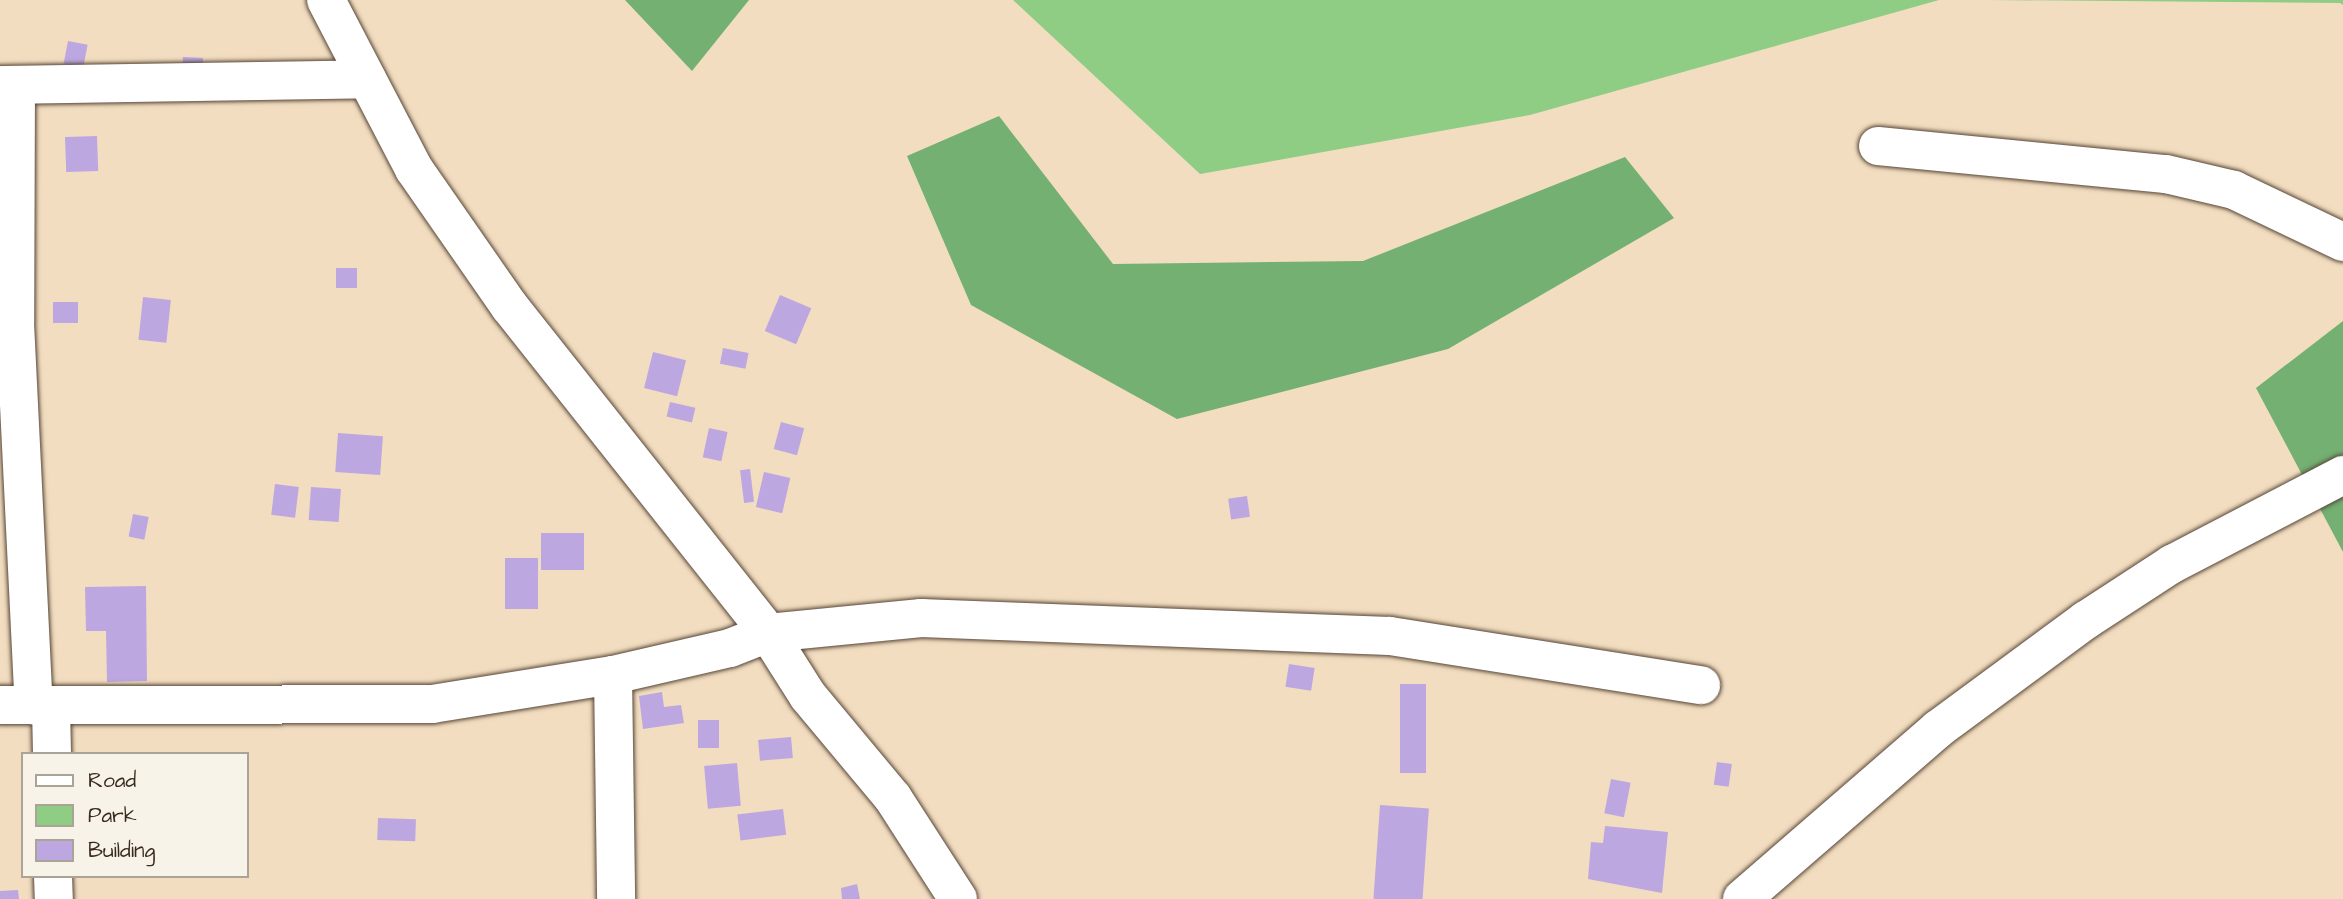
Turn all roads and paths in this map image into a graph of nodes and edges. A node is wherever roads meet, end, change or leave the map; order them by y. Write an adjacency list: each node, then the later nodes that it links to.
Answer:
1 (326, 0): 2 (street)
2 (367, 79): 3 (street); 7 (street)
3 (8, 85): 10 (street)
4 (1878, 146): 5 (street)
5 (2343, 243)
6 (2343, 475): 16 (street)
7 (768, 633): 8 (street); 9 (street); 15 (street)
8 (613, 675): 10 (street); 14 (street)
9 (1701, 685)
10 (28, 706): 11 (street)
11 (51, 752)
12 (53, 878): 13 (street)
13 (54, 899)
14 (616, 899)
15 (958, 899)
16 (1742, 899)

